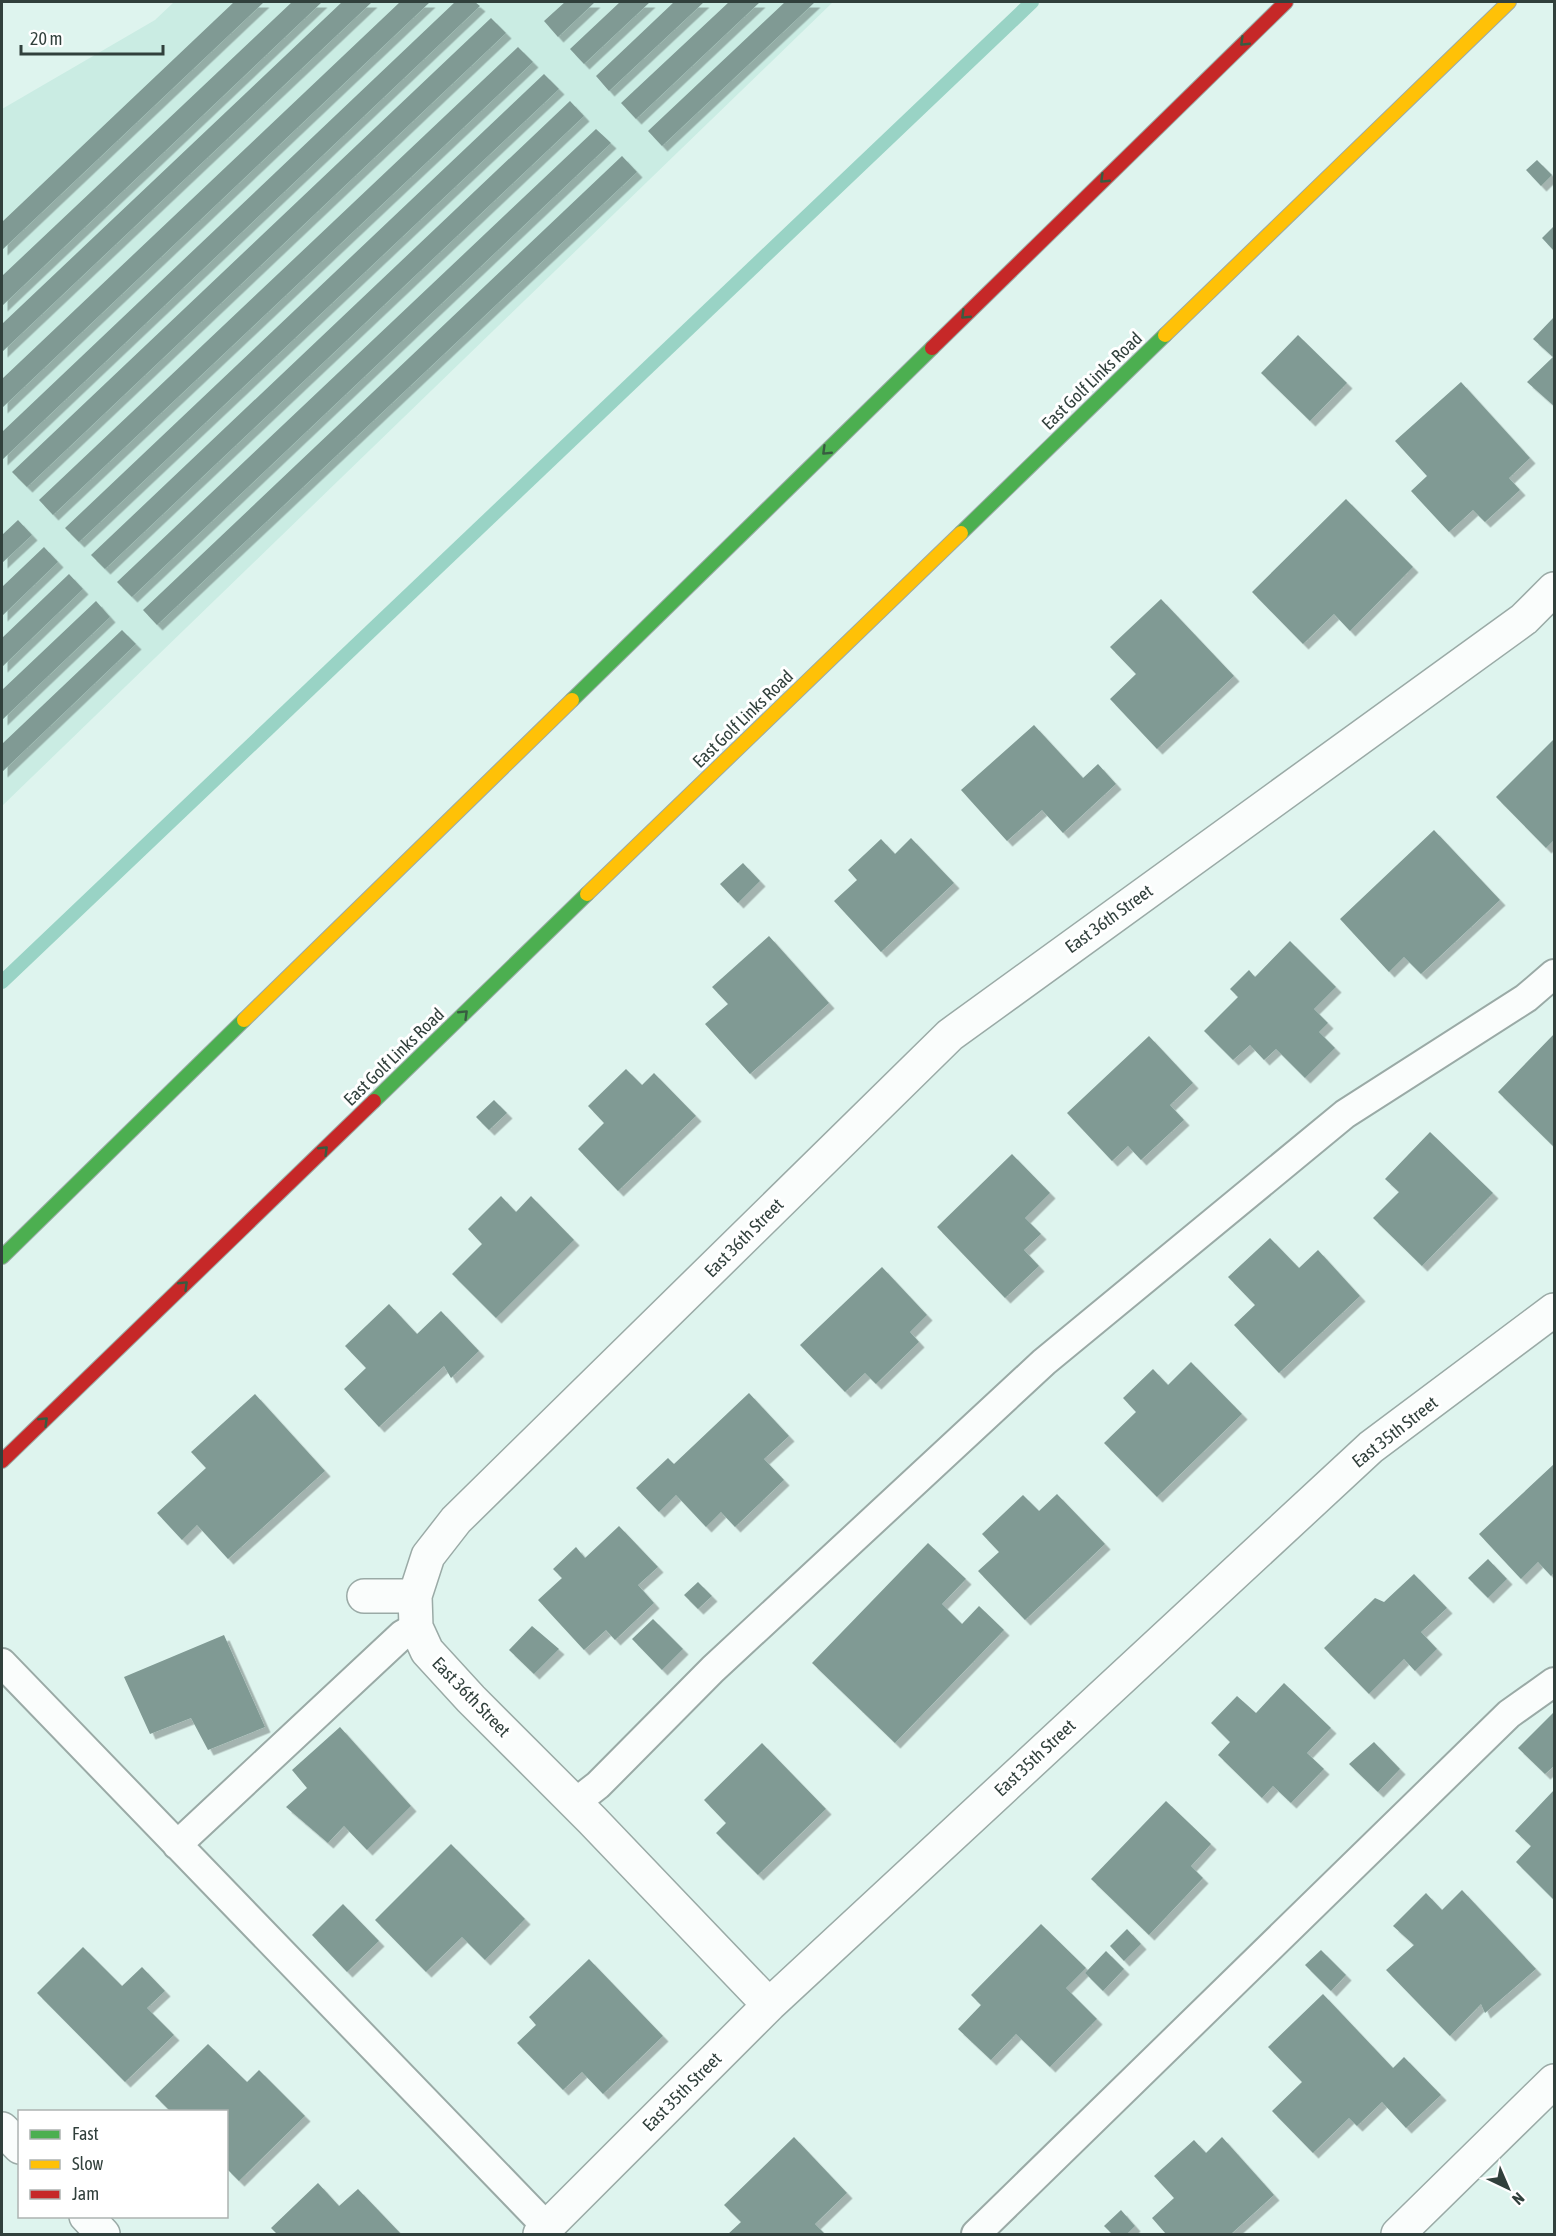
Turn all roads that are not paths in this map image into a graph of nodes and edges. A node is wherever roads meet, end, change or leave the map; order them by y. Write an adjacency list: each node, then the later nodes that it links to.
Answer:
1 (1286, 2): 5 (main road, one-way to 5)
2 (1509, 2): 7 (main road, East Golf Links Road, one-way to 2)
3 (1554, 589): 9 (street, East 36th Street)
4 (1554, 974): 12 (lane)
5 (2, 1257)
6 (1554, 1310): 14 (street, East 35th Street)
7 (2, 1461)
8 (364, 1596): 9 (street)
9 (416, 1612): 12 (street, East 36th Street); 13 (lane)
10 (2, 1663): 13 (lane)
11 (1554, 1682): 21 (lane)
12 (576, 1803): 14 (street, East 36th Street)
13 (177, 1845): 19 (lane)
14 (769, 2005): 19 (street, East 35th Street)
15 (1554, 2081): 22 (street)
16 (2, 2129): 17 (street)
17 (18, 2145)
18 (87, 2218): 20 (street)
19 (544, 2231)
20 (103, 2235)
21 (976, 2235)
22 (1398, 2235)

